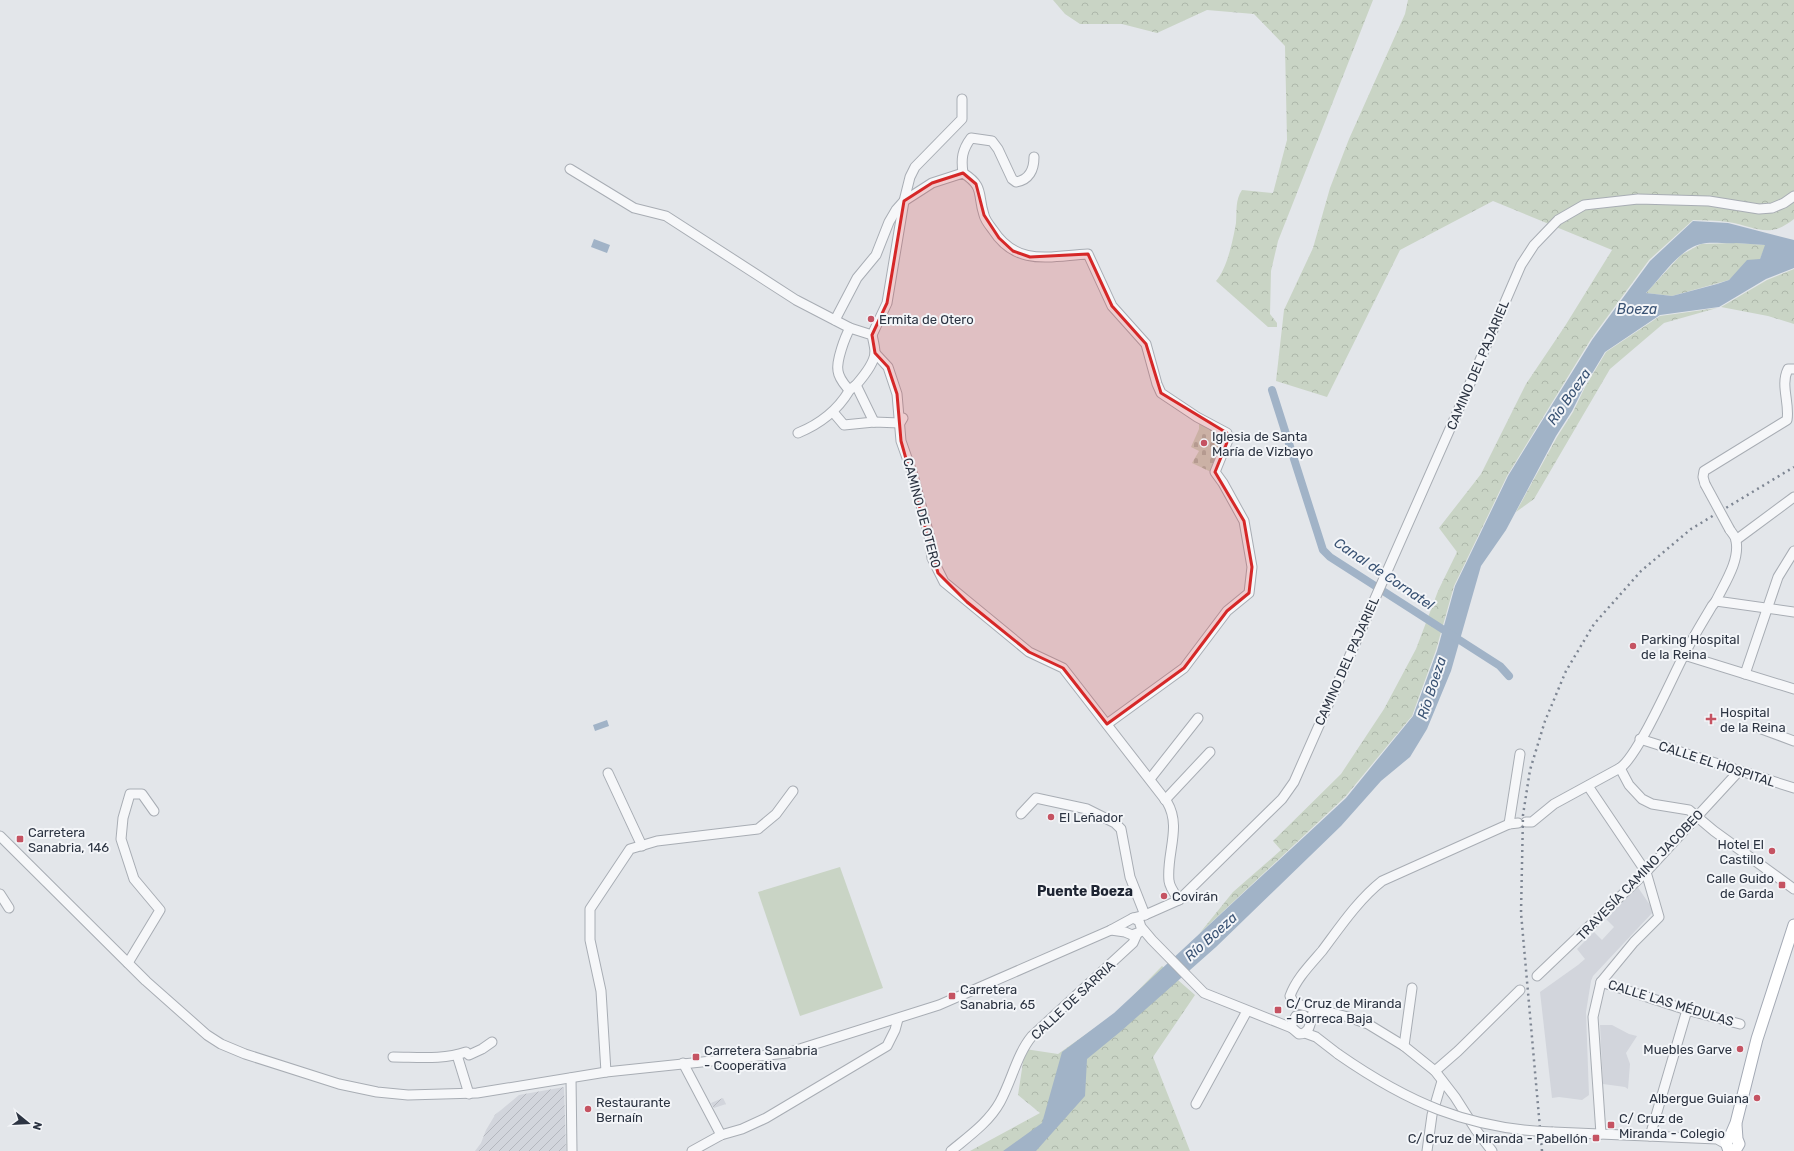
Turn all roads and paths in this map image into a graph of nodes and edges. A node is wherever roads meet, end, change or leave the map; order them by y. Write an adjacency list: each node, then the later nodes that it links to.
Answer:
1 (962, 99): 6 (street)
2 (1034, 157): 4 (street)
3 (570, 169): 7 (street)
4 (963, 173): 6 (street); 27 (street)
5 (1794, 196): 50 (street, CAMINO DEL PAJARIEL)
6 (904, 201): 7 (street); 9 (street)
7 (835, 320): 8 (street)
8 (850, 328): 9 (street); 12 (street)
9 (872, 335): 10 (street)
10 (875, 353): 12 (street); 14 (street, CAMINO DE OTERO)
11 (1794, 369): 18 (street, bridge)
12 (851, 390): 13 (street); 15 (street)
13 (833, 412): 15 (street); 16 (street)
14 (901, 420): 15 (street); 27 (street, CAMINO DE OTERO)
15 (874, 422)
16 (798, 433)
17 (1794, 497): 18 (street)
18 (1736, 540): 20 (street)
19 (1794, 551): 21 (street)
20 (1716, 601): 21 (street); 23 (street)
21 (1768, 608): 22 (street); 24 (street)
22 (1794, 612)
23 (1684, 655): 24 (street); 29 (street)
24 (1745, 674): 25 (street)
25 (1794, 689)
26 (1198, 718): 36 (street)
27 (1107, 724): 36 (street, CAMINO DE OTERO)
28 (1759, 728): 30 (street)
29 (1640, 739): 33 (street); 34 (street, CALLE EL HOSPITAL)
30 (1794, 741)
31 (1210, 752): 40 (street)
32 (1520, 754): 44 (street)
33 (1620, 768): 37 (street); 43 (street)
34 (1739, 771): 38 (street, CALLE EL HOSPITAL); 43 (street, TRAVESÍA CAMINO JACOBEO)
35 (608, 773): 46 (street)
36 (1150, 779): 40 (street, CAMINO DE OTERO)
37 (1588, 786): 44 (street); 47 (street)
38 (1794, 788)
39 (793, 791): 46 (street)
40 (1166, 800): 50 (street, CAMINO DE OTERO)
41 (154, 811): 55 (street)
42 (1021, 814): 52 (street)
43 (1698, 817): 47 (street, TRAVESÍA CAMINO JACOBEO); 48 (street)
44 (1517, 823): 60 (street)
45 (0, 836): 55 (street)
46 (642, 846): 75 (street)
47 (1646, 872): 56 (street, TRAVESÍA CAMINO JACOBEO); 57 (street)
48 (1794, 889)
49 (0, 894): 51 (street)
50 (1179, 900): 52 (street)
51 (9, 908)
52 (1145, 914): 54 (street, CALLE DE SARRIA)
53 (1794, 925): 84 (main road)
54 (1134, 928): 63 (street); 66 (street); 87 (street, CALLE DE SARRIA)
55 (128, 963): 79 (street)
56 (1537, 976)
57 (1601, 982): 62 (street, CALLE LAS MÉDULAS); 81 (street)
58 (1412, 988): 71 (street)
59 (1520, 990): 76 (street)
60 (1299, 1005): 61 (street); 65 (street)
61 (1314, 1009): 68 (street); 71 (street)
62 (1687, 1010): 67 (street, CALLE LAS MÉDULAS); 83 (street)
63 (1247, 1011): 64 (street); 80 (street)
64 (1267, 1018): 65 (street); 69 (street)
65 (1294, 1018): 68 (street); 69 (street)
66 (898, 1019): 74 (street); 82 (street)
67 (1740, 1024)
68 (1308, 1027): 69 (street); 81 (street, bridge)
69 (1292, 1028)
70 (492, 1042): 72 (street)
71 (1404, 1046): 76 (street)
72 (457, 1055): 73 (street); 79 (street)
73 (392, 1057)
74 (683, 1063): 75 (street); 82 (street)
75 (606, 1072): 77 (street)
76 (1435, 1072): 78 (street)
77 (571, 1078): 79 (street); 85 (street)
78 (1442, 1081): 88 (street); 89 (street)
79 (469, 1094)
80 (1196, 1104)
81 (1601, 1134): 83 (street)
82 (721, 1135): 86 (street)
83 (1650, 1136): 84 (street)
84 (1732, 1146)
85 (572, 1151)
86 (692, 1151)
87 (951, 1151)
88 (1427, 1151)
89 (1492, 1151)

